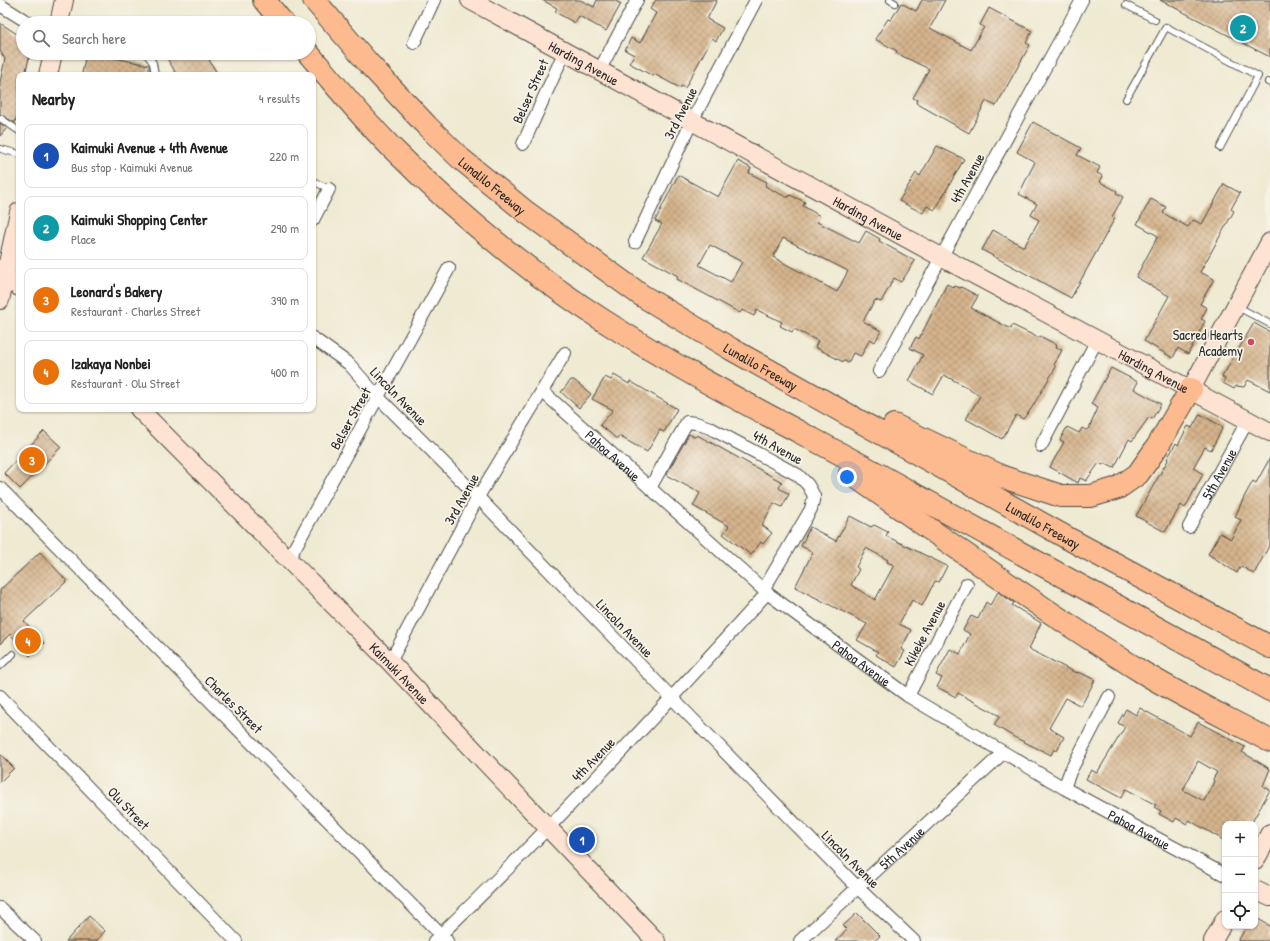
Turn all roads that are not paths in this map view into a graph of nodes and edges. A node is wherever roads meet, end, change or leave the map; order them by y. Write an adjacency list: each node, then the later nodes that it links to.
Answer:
1 (64, 0): 12 (street)
2 (264, 0): 13 (highway)
3 (314, 0): 46 (highway, Lunalilo Freeway)
4 (434, 0): 15 (street)
5 (470, 0): 16 (street, Harding Avenue)
6 (637, 0): 20 (street)
7 (756, 0): 25 (street, 3rd Avenue)
8 (1082, 0): 37 (street, 4th Avenue)
9 (1126, 5): 14 (lane)
10 (0, 6): 11 (street)
11 (17, 16)
12 (61, 16)
13 (277, 16)
14 (1154, 20)
15 (414, 43)
16 (565, 51): 20 (street, Harding Avenue); 27 (street, Belser Street)
17 (51, 60): 21 (street)
18 (151, 60): 22 (lane)
19 (314, 60): 53 (highway)
20 (599, 70): 25 (street, Harding Avenue)
21 (49, 72)
22 (154, 72)
23 (1126, 99): 28 (lane)
24 (0, 118): 26 (lane)
25 (692, 121): 35 (street, 3rd Avenue); 37 (street, Harding Avenue)
26 (16, 129)
27 (523, 144)
28 (1220, 148)
29 (1, 149): 30 (lane)
30 (16, 153)
31 (316, 182): 32 (lane)
32 (329, 189): 33 (street)
33 (316, 214)
34 (16, 223): 39 (street)
35 (635, 242)
36 (1270, 242): 42 (street)
37 (941, 257): 45 (street, Harding Avenue); 48 (street, 4th Avenue)
38 (449, 268): 51 (street, Belser Street)
39 (3, 272): 40 (street); 41 (street)
40 (16, 285)
41 (0, 300)
42 (1236, 306): 43 (lane); 49 (street)
43 (1270, 323)
44 (316, 340): 51 (street, Lincoln Avenue)
45 (1097, 340): 49 (street, Harding Avenue); 56 (street)
46 (732, 349): 49 (highway); 64 (highway, Lunalilo Freeway)
47 (565, 353): 50 (street, 3rd Avenue)
48 (879, 371)
49 (1191, 389): 54 (street, Harding Avenue)
50 (542, 391): 58 (street, Pahoa Avenue); 59 (street, 3rd Avenue)
51 (378, 397): 59 (street, Lincoln Avenue); 61 (street, Belser Street)
52 (142, 412): 61 (street, Kaimuki Avenue)
53 (764, 412): 68 (highway); 73 (highway)
54 (1248, 420): 55 (street, Harding Avenue); 60 (street, 5th Avenue)
55 (1270, 432)
56 (1041, 446)
57 (0, 488): 85 (street, Charles Street)
58 (650, 488): 63 (street, Pahoa Avenue); 63 (street, 4th Avenue)
59 (478, 497): 66 (street, 3rd Avenue); 72 (street, Lincoln Avenue)
60 (1189, 527)
61 (288, 560): 66 (street, Kaimuki Avenue)
62 (967, 584): 70 (street, Kikeke Avenue)
63 (765, 591): 70 (street, Pahoa Avenue); 72 (street, 4th Avenue)
64 (1270, 647)
65 (13, 654): 67 (lane)
66 (390, 662): 76 (street, Kaimuki Avenue)
67 (0, 666)
68 (1270, 690)
69 (0, 696): 87 (street, Olu Street)
70 (908, 696): 74 (street, Pahoa Avenue)
71 (1109, 697): 75 (street)
72 (672, 698): 76 (street, 4th Avenue); 80 (street, Lincoln Avenue)
73 (1270, 741)
74 (1003, 753): 75 (street, Pahoa Avenue); 80 (street, 5th Avenue)
75 (1064, 788): 79 (street, Pahoa Avenue)
76 (548, 828): 85 (street, 4th Avenue); 88 (street, Kaimuki Avenue)
77 (1270, 833): 78 (street)
78 (1257, 857)
79 (1222, 873)
80 (857, 887): 89 (street, 5th Avenue); 90 (street, Lincoln Avenue)
81 (1258, 891): 82 (street)
82 (1270, 897)
83 (0, 908): 86 (street)
84 (1222, 924): 91 (street)
85 (440, 939)
86 (35, 941)
87 (236, 941)
88 (656, 941)
89 (800, 941)
90 (914, 941)
91 (1213, 941)

